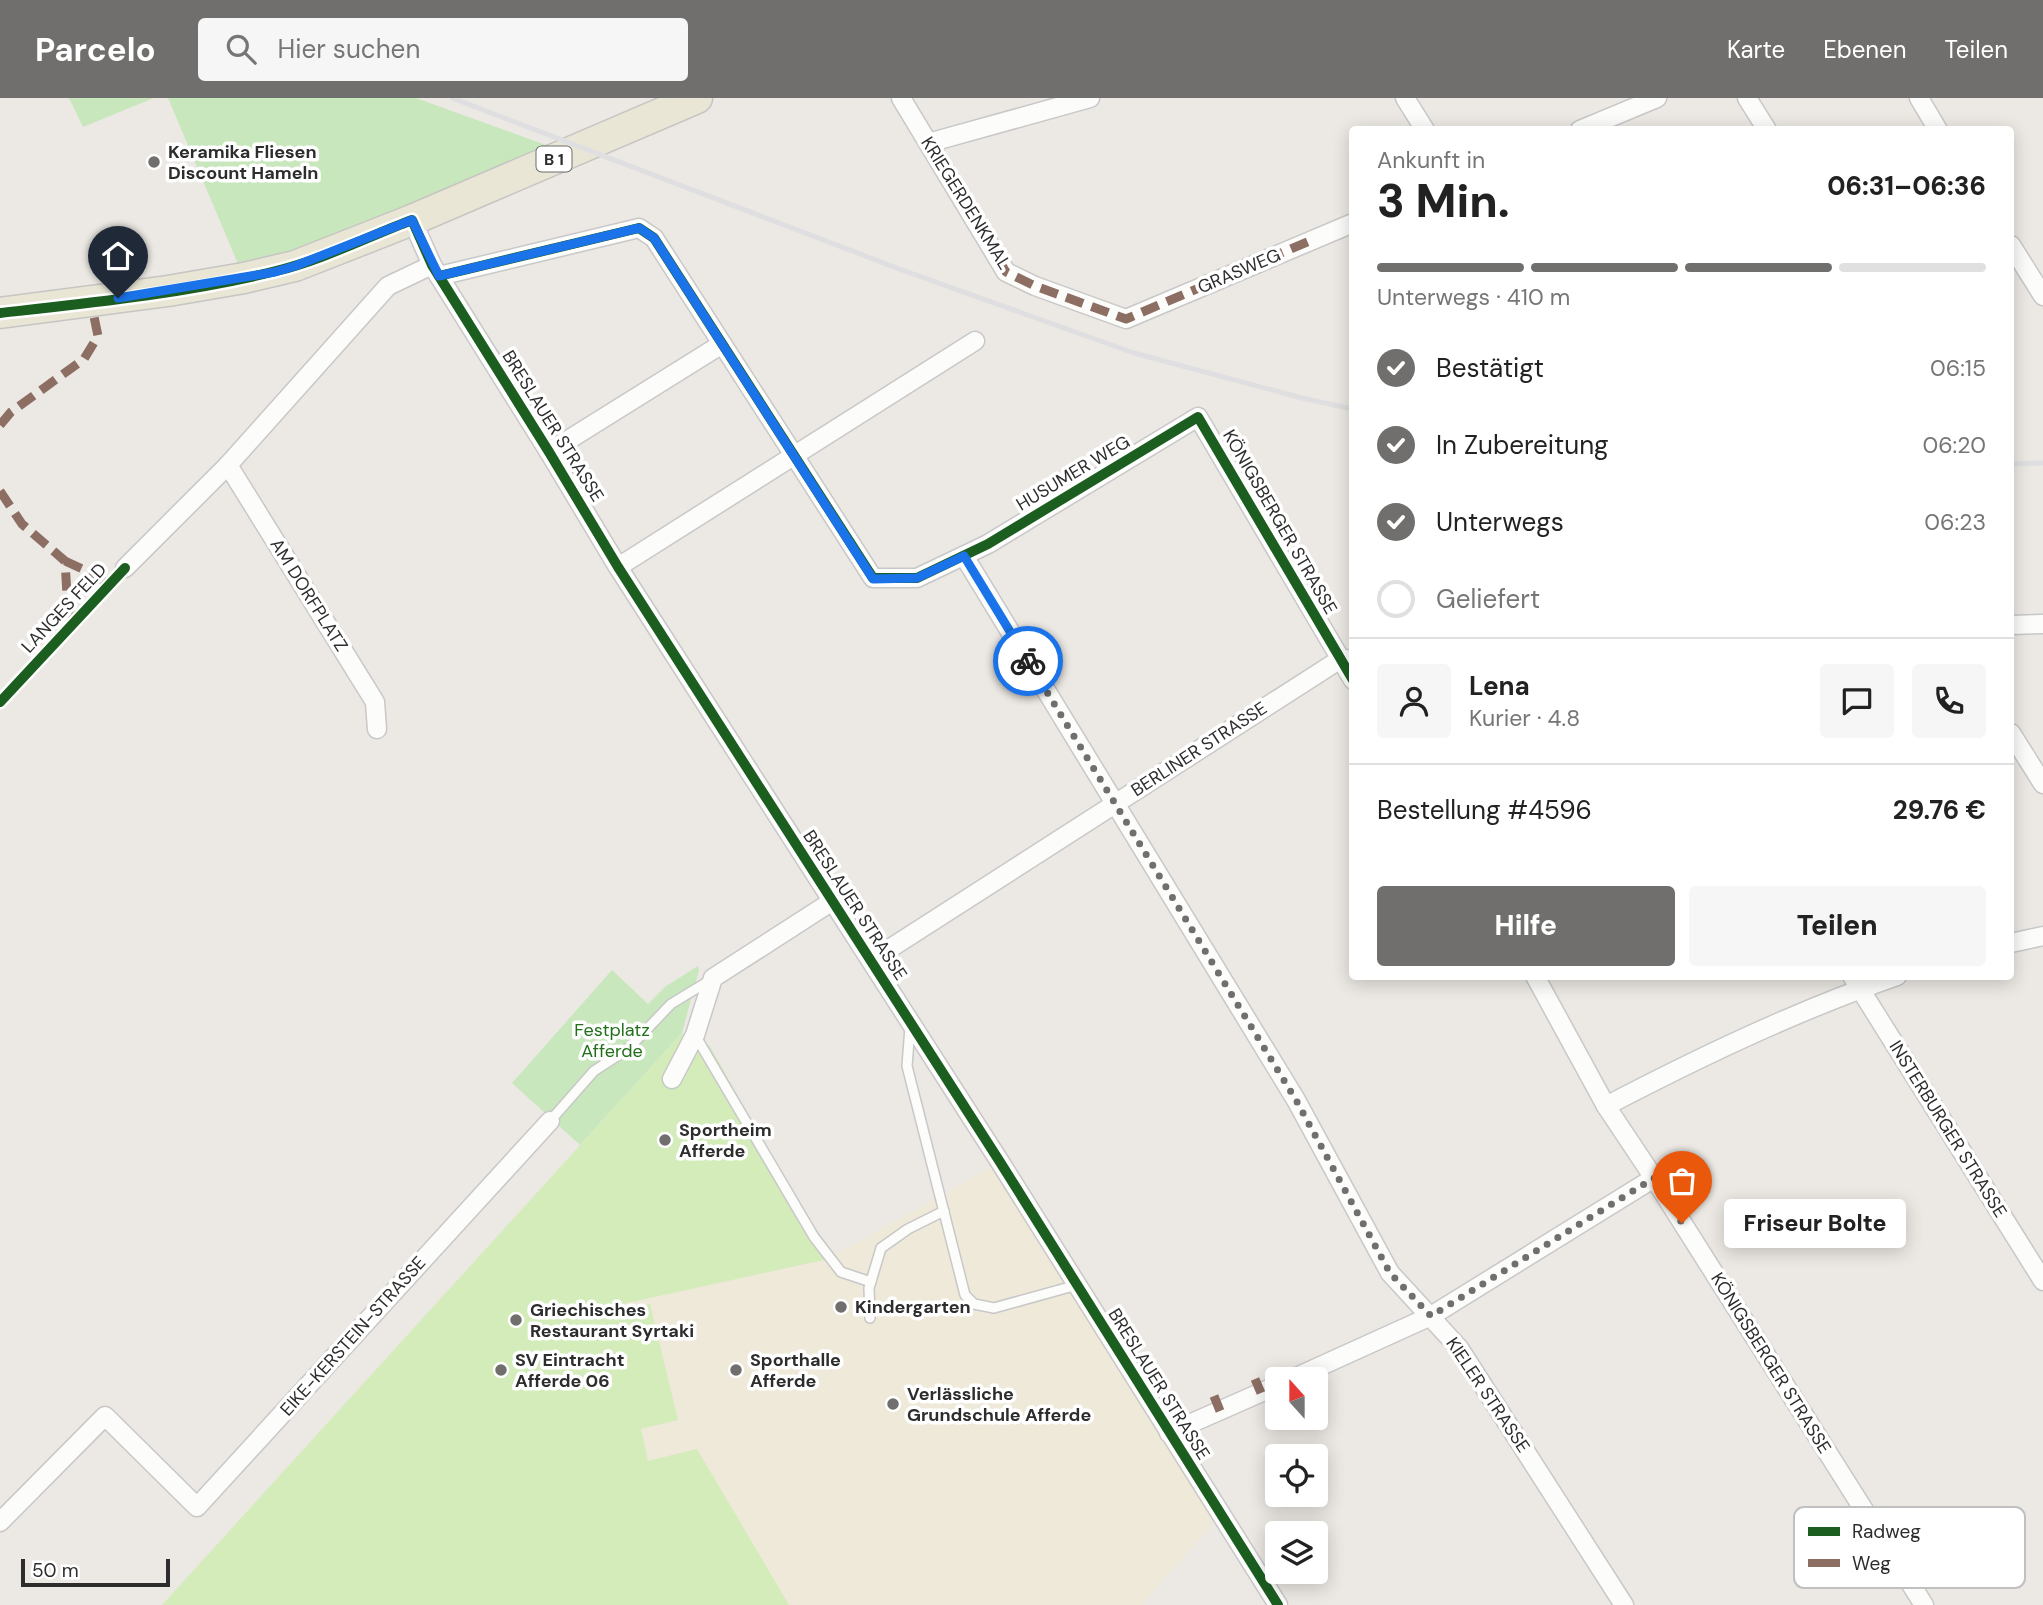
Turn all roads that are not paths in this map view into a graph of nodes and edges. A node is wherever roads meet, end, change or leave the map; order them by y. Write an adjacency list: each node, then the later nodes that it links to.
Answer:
1 (697, 98): 13 (main road, B 1)
2 (901, 98): 12 (street, KRIEGERDENKMAL)
3 (1090, 98): 12 (street)
4 (1405, 98): 9 (street)
5 (1657, 98): 8 (street)
6 (1747, 98): 10 (street)
7 (1919, 98): 11 (street)
8 (1609, 124)
9 (1422, 126)
10 (1764, 126)
11 (1936, 126)
12 (928, 143): 19 (street, KRIEGERDENKMAL)
13 (412, 220): 16 (street, BRESLAUER STRASSE); 18 (main road, B 1)
14 (1349, 225): 19 (street, GRASWEG)
15 (2023, 264): 17 (street)
16 (436, 271): 21 (street, LANGES FELD); 23 (street, BRESLAUER STRASSE); 25 (street, LANGES FELD)
17 (2043, 296)
18 (0, 313)
19 (1126, 320)
20 (975, 341): 24 (street)
21 (722, 344): 23 (street); 24 (street)
22 (1198, 418): 26 (street, HUSUMER WEG); 31 (street, KÖNIGSBERGER STRASSE)
23 (549, 452): 27 (street, BRESLAUER STRASSE)
24 (793, 456): 26 (street); 27 (street)
25 (228, 465): 28 (street, LANGES FELD); 32 (street, AM DORFPLATZ)
26 (964, 556): 35 (street, KIELER STRASSE)
27 (618, 567): 36 (street, BRESLAUER STRASSE)
28 (125, 568)
29 (2043, 624): 30 (street)
30 (2014, 625)
31 (1346, 659): 35 (street, BERLINER STRASSE)
32 (377, 729)
33 (2014, 738): 34 (street)
34 (2043, 784)
35 (1115, 803): 39 (street, BERLINER STRASSE); 54 (street, KIELER STRASSE)
36 (831, 902): 39 (street, BRESLAUER STRASSE); 40 (street)
37 (2043, 936): 38 (street)
38 (2014, 942)
39 (872, 960): 44 (street, BRESLAUER STRASSE)
40 (713, 978): 45 (street); 48 (lane, EIKE-KERSTEIN-STRASSE)
41 (1537, 980): 47 (street, KÖNIGSBERGER STRASSE)
42 (1874, 980): 43 (street)
43 (1856, 983): 47 (street); 51 (street, INSTERBURGER STRASSE)
44 (910, 1021): 50 (lane); 53 (street, BRESLAUER STRASSE)
45 (695, 1035): 46 (street); 52 (lane)
46 (672, 1079)
47 (1606, 1106): 49 (street, KÖNIGSBERGER STRASSE)
48 (550, 1121): 60 (street, EIKE-KERSTEIN-STRASSE)
49 (1654, 1178): 54 (street); 59 (street, KÖNIGSBERGER STRASSE)
50 (944, 1211): 52 (lane); 53 (lane)
51 (2043, 1281)
52 (870, 1282): 55 (lane)
53 (1077, 1285): 58 (street, BRESLAUER STRASSE)
54 (1431, 1316): 56 (street); 63 (street, KIELER STRASSE)
55 (870, 1318)
56 (1318, 1367)
57 (1265, 1391): 58 (street)
58 (1169, 1433): 62 (street, BRESLAUER STRASSE)
59 (1862, 1507)
60 (0, 1522)
61 (1913, 1588): 64 (street, KÖNIGSBERGER STRASSE)
62 (1278, 1605)
63 (1624, 1605)
64 (1924, 1605)

